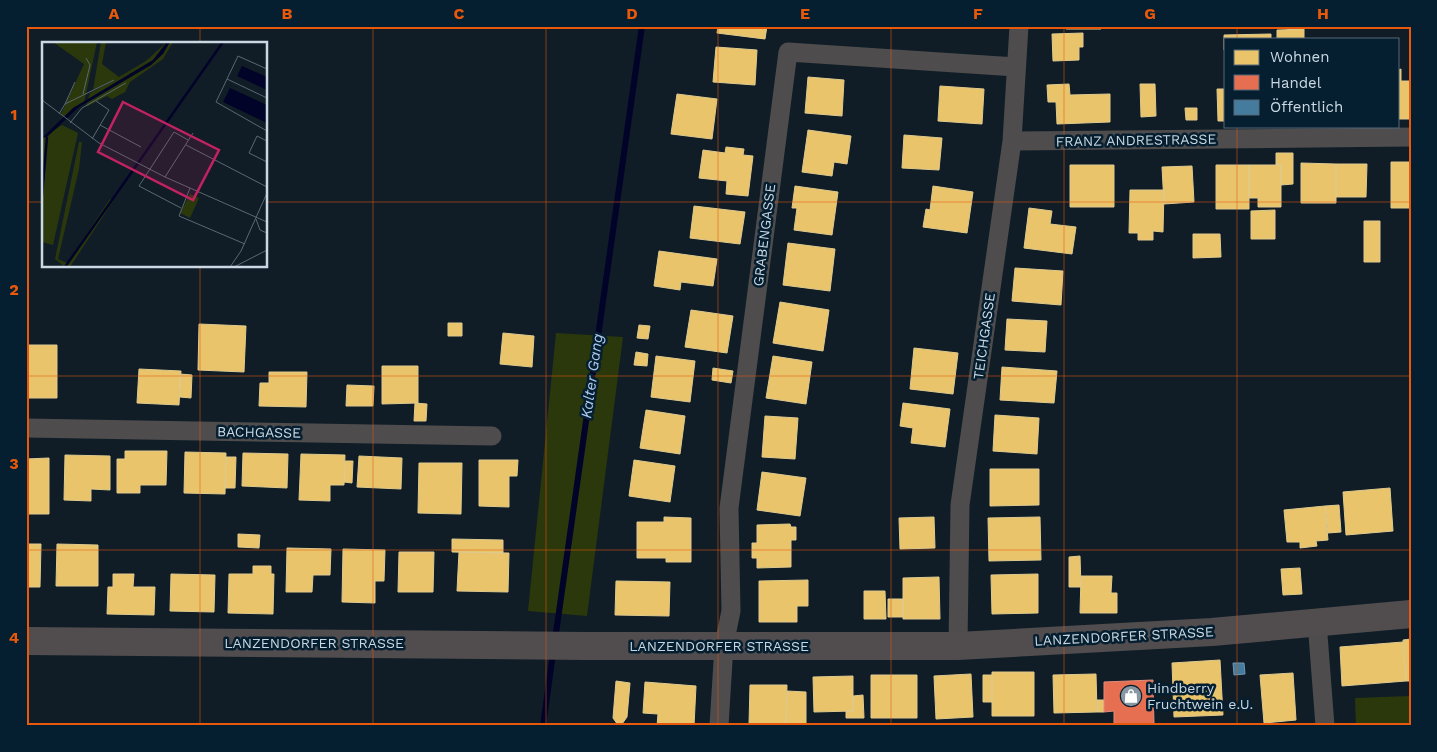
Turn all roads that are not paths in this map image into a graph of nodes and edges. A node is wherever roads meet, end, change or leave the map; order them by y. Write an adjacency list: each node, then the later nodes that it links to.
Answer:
1 (1019, 26): 2 (street, TEICHGASSE)
2 (1016, 66): 4 (street, TEICHGASSE); 10 (street, GRABENGASSE)
3 (1411, 137): 4 (street, FRANZ ANDRESTRASSE)
4 (1012, 141): 11 (street, TEICHGASSE)
5 (26, 428): 6 (street, BACHGASSE)
6 (492, 436)
7 (1411, 614): 8 (street, LANZENDORFER STRASSE)
8 (1317, 622): 11 (street, LANZENDORFER STRASSE); 13 (street)
9 (26, 641): 10 (street, LANZENDORFER STRASSE)
10 (724, 646): 11 (street, LANZENDORFER STRASSE); 12 (street)
11 (958, 646)
12 (719, 726)
13 (1325, 726)

